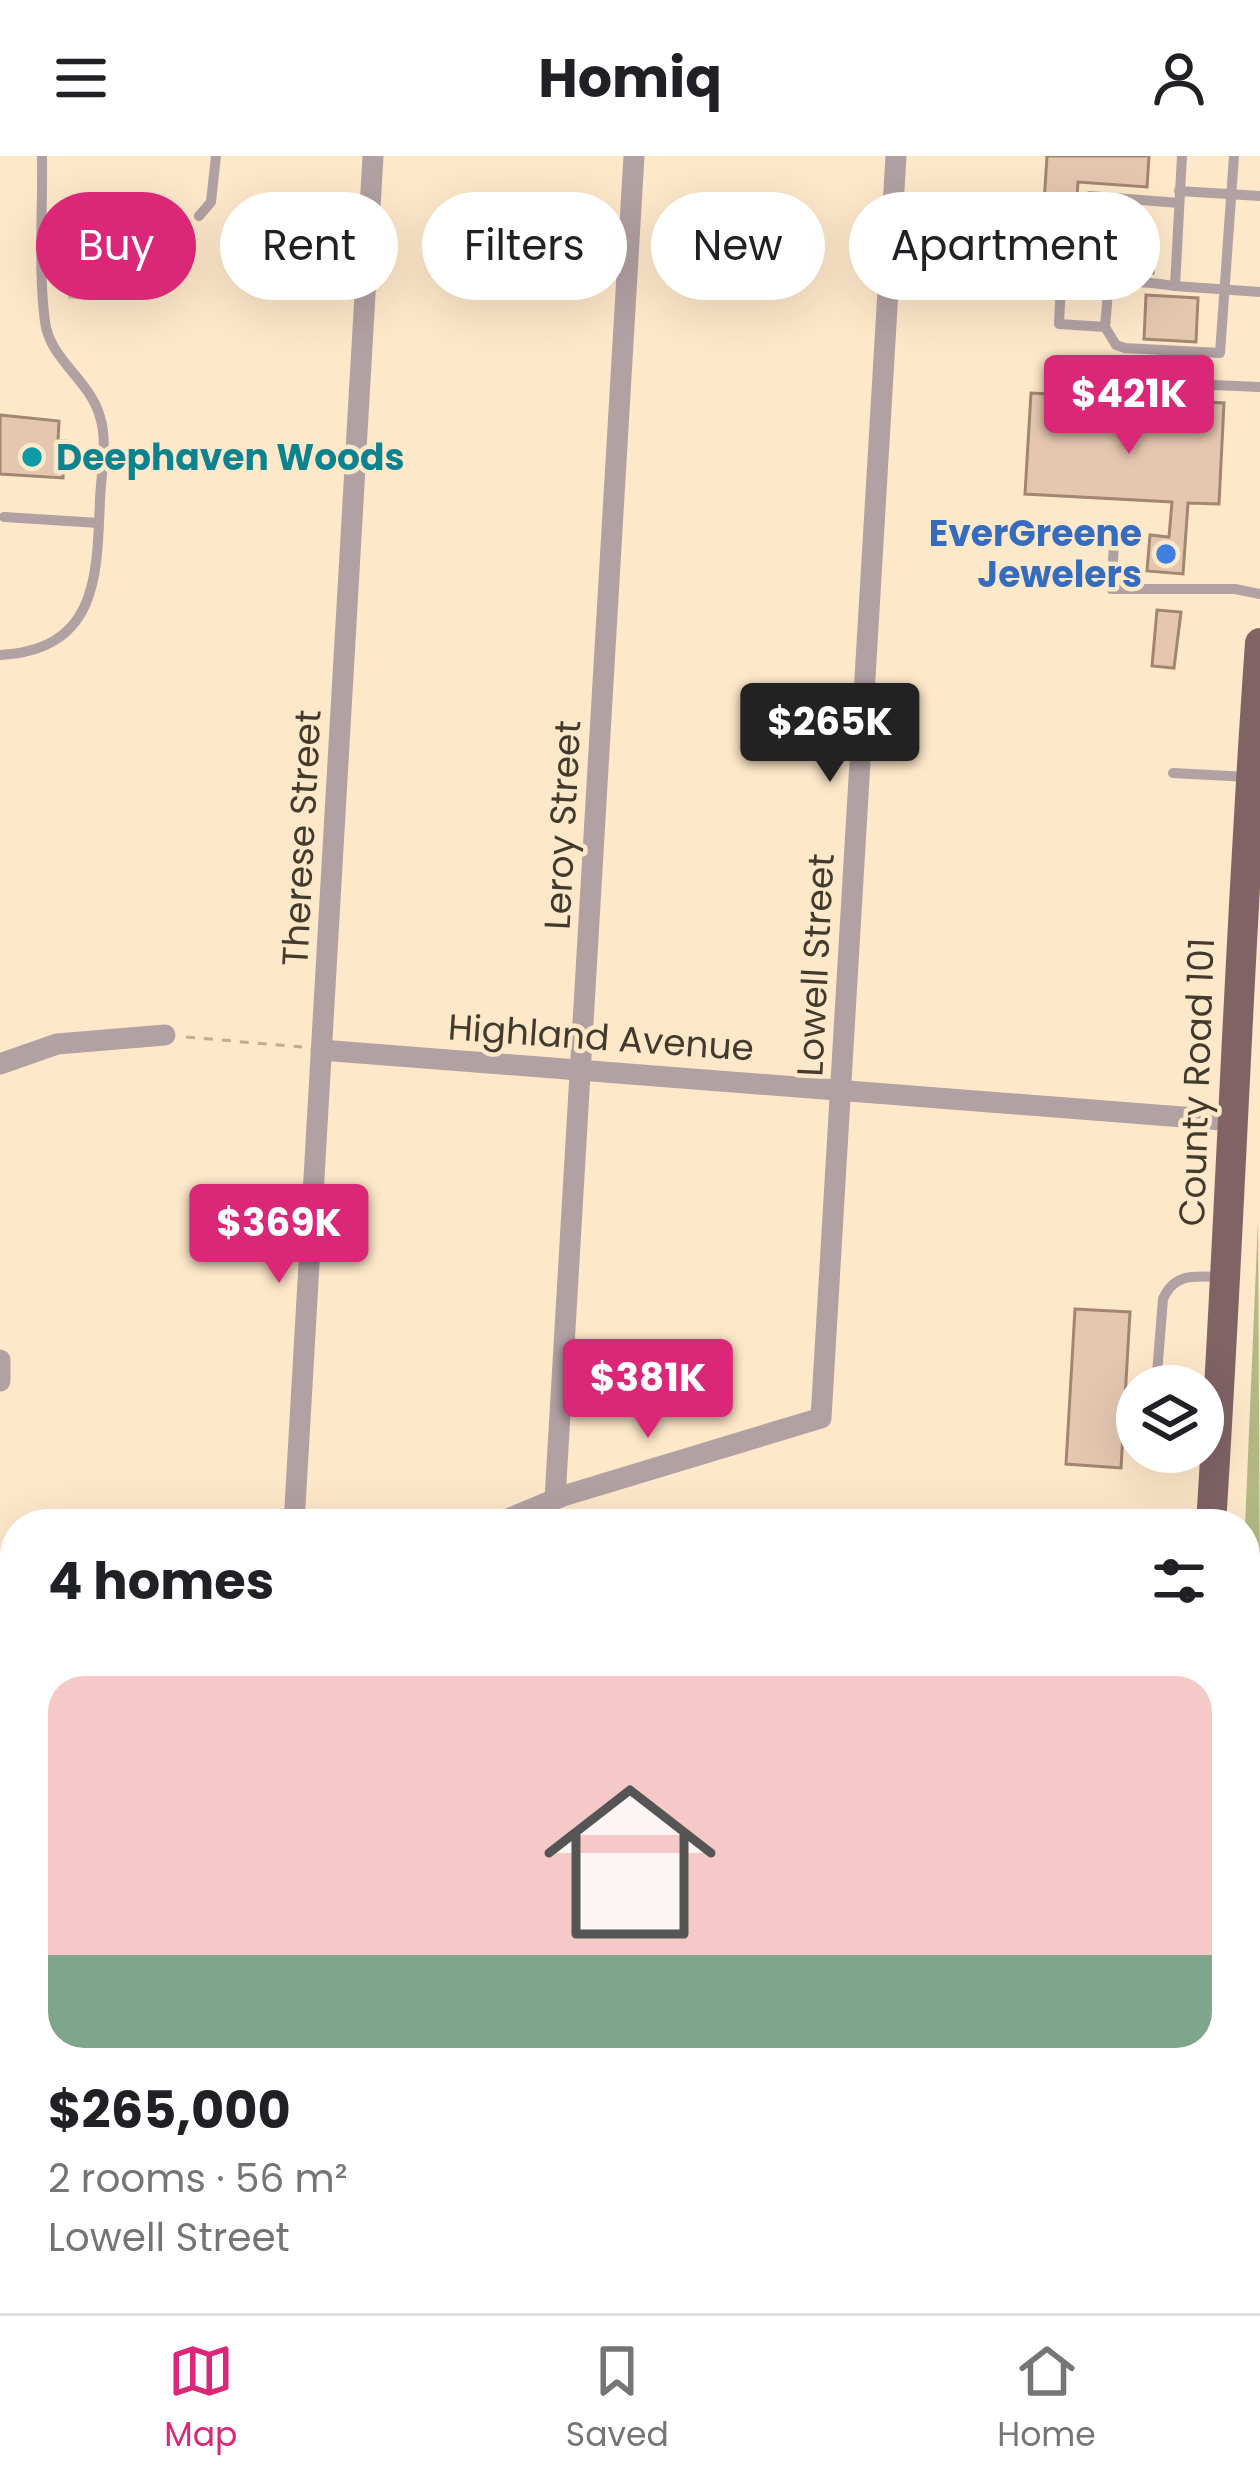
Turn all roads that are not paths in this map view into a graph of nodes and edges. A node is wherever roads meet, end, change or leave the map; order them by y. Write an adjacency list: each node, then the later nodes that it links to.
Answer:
1 (42, 156): 21 (lane)
2 (216, 156): 12 (lane)
3 (373, 156): 29 (street, Therese Street)
4 (634, 156): 31 (street, Leroy Street)
5 (896, 156): 32 (street, Lowell Street)
6 (1182, 156): 11 (lane)
7 (1234, 156): 8 (lane)
8 (1231, 194): 9 (lane); 11 (lane); 14 (lane)
9 (1260, 196)
10 (1160, 197): 11 (lane)
11 (1179, 197): 13 (lane)
12 (199, 217)
13 (1175, 286): 14 (lane); 17 (lane)
14 (1224, 290): 15 (lane); 17 (lane)
15 (1260, 292)
16 (1060, 300): 17 (lane)
17 (1105, 327)
18 (1049, 378): 19 (lane)
19 (1260, 387)
20 (4, 517): 21 (lane)
21 (99, 523): 25 (lane)
22 (1114, 544): 23 (lane)
23 (1260, 594)
24 (1260, 643): 27 (main road, County Road 101)
25 (0, 655)
26 (1173, 773): 27 (lane)
27 (1251, 778): 33 (main road, County Road 101)
28 (165, 1035): 30 (street)
29 (321, 1051): 31 (street, Highland Avenue); 39 (street, Therese Street)
30 (0, 1064)
31 (580, 1069): 32 (street, Highland Avenue); 38 (street, Leroy Street)
32 (841, 1088): 33 (street, Highland Avenue); 38 (street, Lowell Street)
33 (1234, 1120): 34 (main road, County Road 101)
34 (1227, 1277): 36 (lane); 41 (main road, County Road 101)
35 (0, 1360): 37 (street)
36 (1158, 1365)
37 (0, 1382)
38 (555, 1499): 40 (street)
39 (295, 1509)
40 (531, 1509)
41 (1212, 1509)

